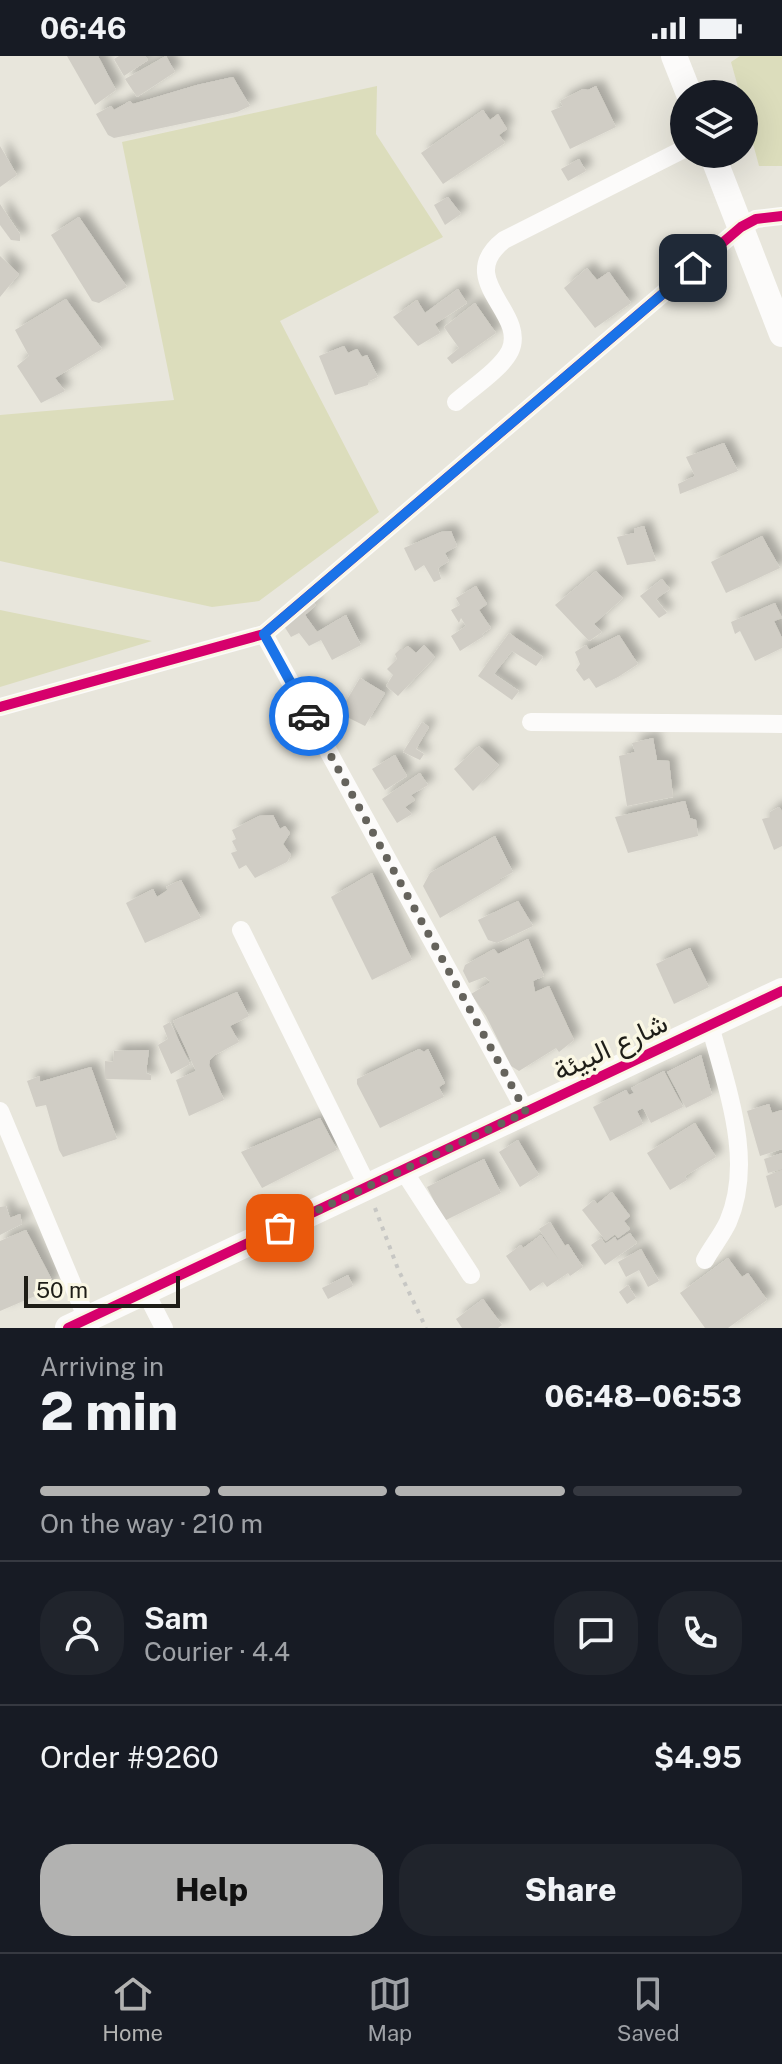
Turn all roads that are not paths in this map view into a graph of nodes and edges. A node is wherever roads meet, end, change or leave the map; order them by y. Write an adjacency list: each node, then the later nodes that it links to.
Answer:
1 (674, 56): 2 (street)
2 (683, 80)
3 (670, 156): 8 (street)
4 (718, 168): 6 (street)
5 (782, 216): 6 (street)
6 (741, 227): 7 (street); 9 (street)
7 (782, 334)
8 (456, 402)
9 (264, 634): 10 (street); 17 (street)
10 (0, 707)
11 (531, 722): 12 (street)
12 (782, 724)
13 (241, 930): 19 (street)
14 (782, 991): 15 (street, شارع البيئة)
15 (710, 1025): 17 (street, شارع البيئة); 20 (street)
16 (0, 1111): 23 (street)
17 (526, 1112): 18 (street, شارع البيئة)
18 (403, 1170): 19 (street, شارع البيئة); 21 (street)
19 (368, 1187): 22 (street, شارع البيئة)
20 (705, 1260)
21 (471, 1275)
22 (145, 1291): 23 (street, شارع البيئة); 24 (street)
23 (78, 1323)
24 (164, 1328)

